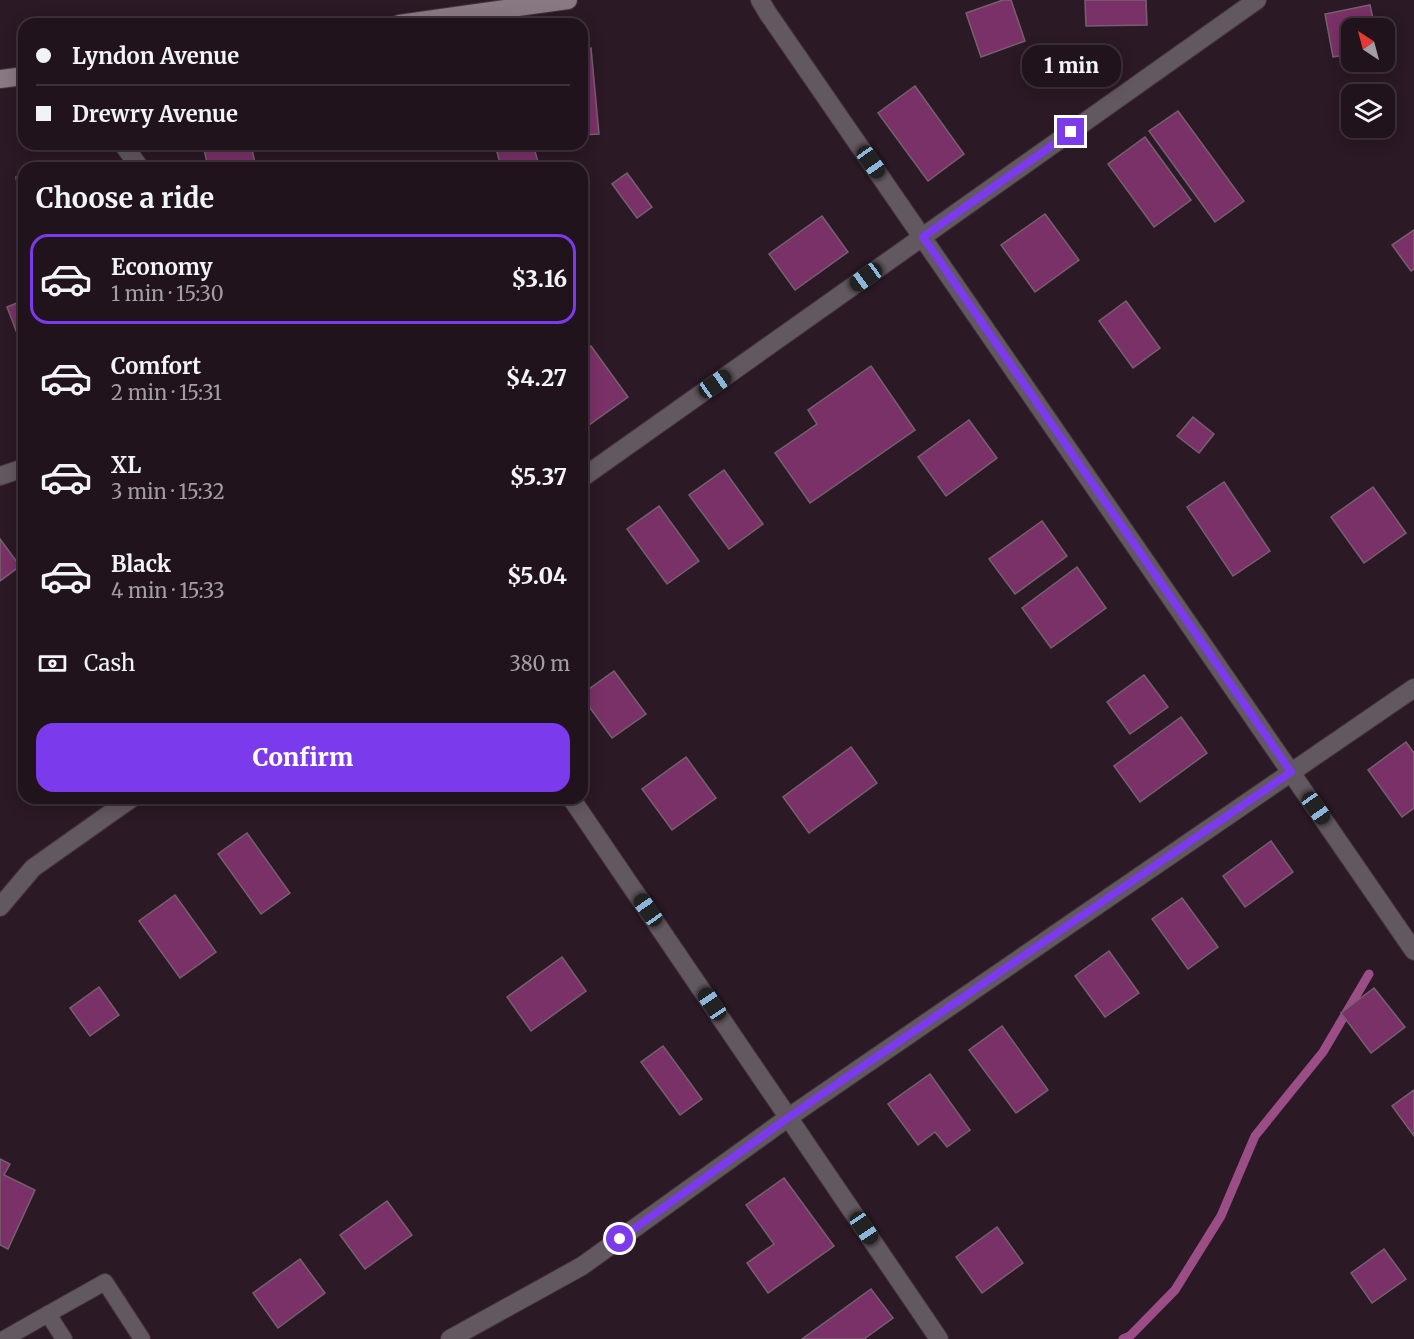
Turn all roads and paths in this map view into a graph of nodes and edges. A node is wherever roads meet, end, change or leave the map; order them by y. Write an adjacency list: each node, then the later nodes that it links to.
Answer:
1 (568, 0): 4 (street)
2 (760, 0): 7 (street)
3 (1257, 0): 7 (street)
4 (441, 18)
5 (18, 77): 6 (street)
6 (0, 79)
7 (923, 237): 9 (street); 12 (street)
8 (18, 470): 10 (street)
9 (588, 474)
10 (0, 476)
11 (1414, 688): 12 (street)
12 (1291, 772): 16 (street); 17 (street)
13 (124, 804): 15 (street)
14 (575, 804): 17 (street)
15 (0, 907)
16 (1414, 951)
17 (789, 1117): 22 (street); 23 (street)
18 (48, 1314): 19 (lane); 20 (lane); 21 (lane)
19 (4, 1339)
20 (64, 1339)
21 (142, 1339)
22 (450, 1339)
23 (939, 1339)

